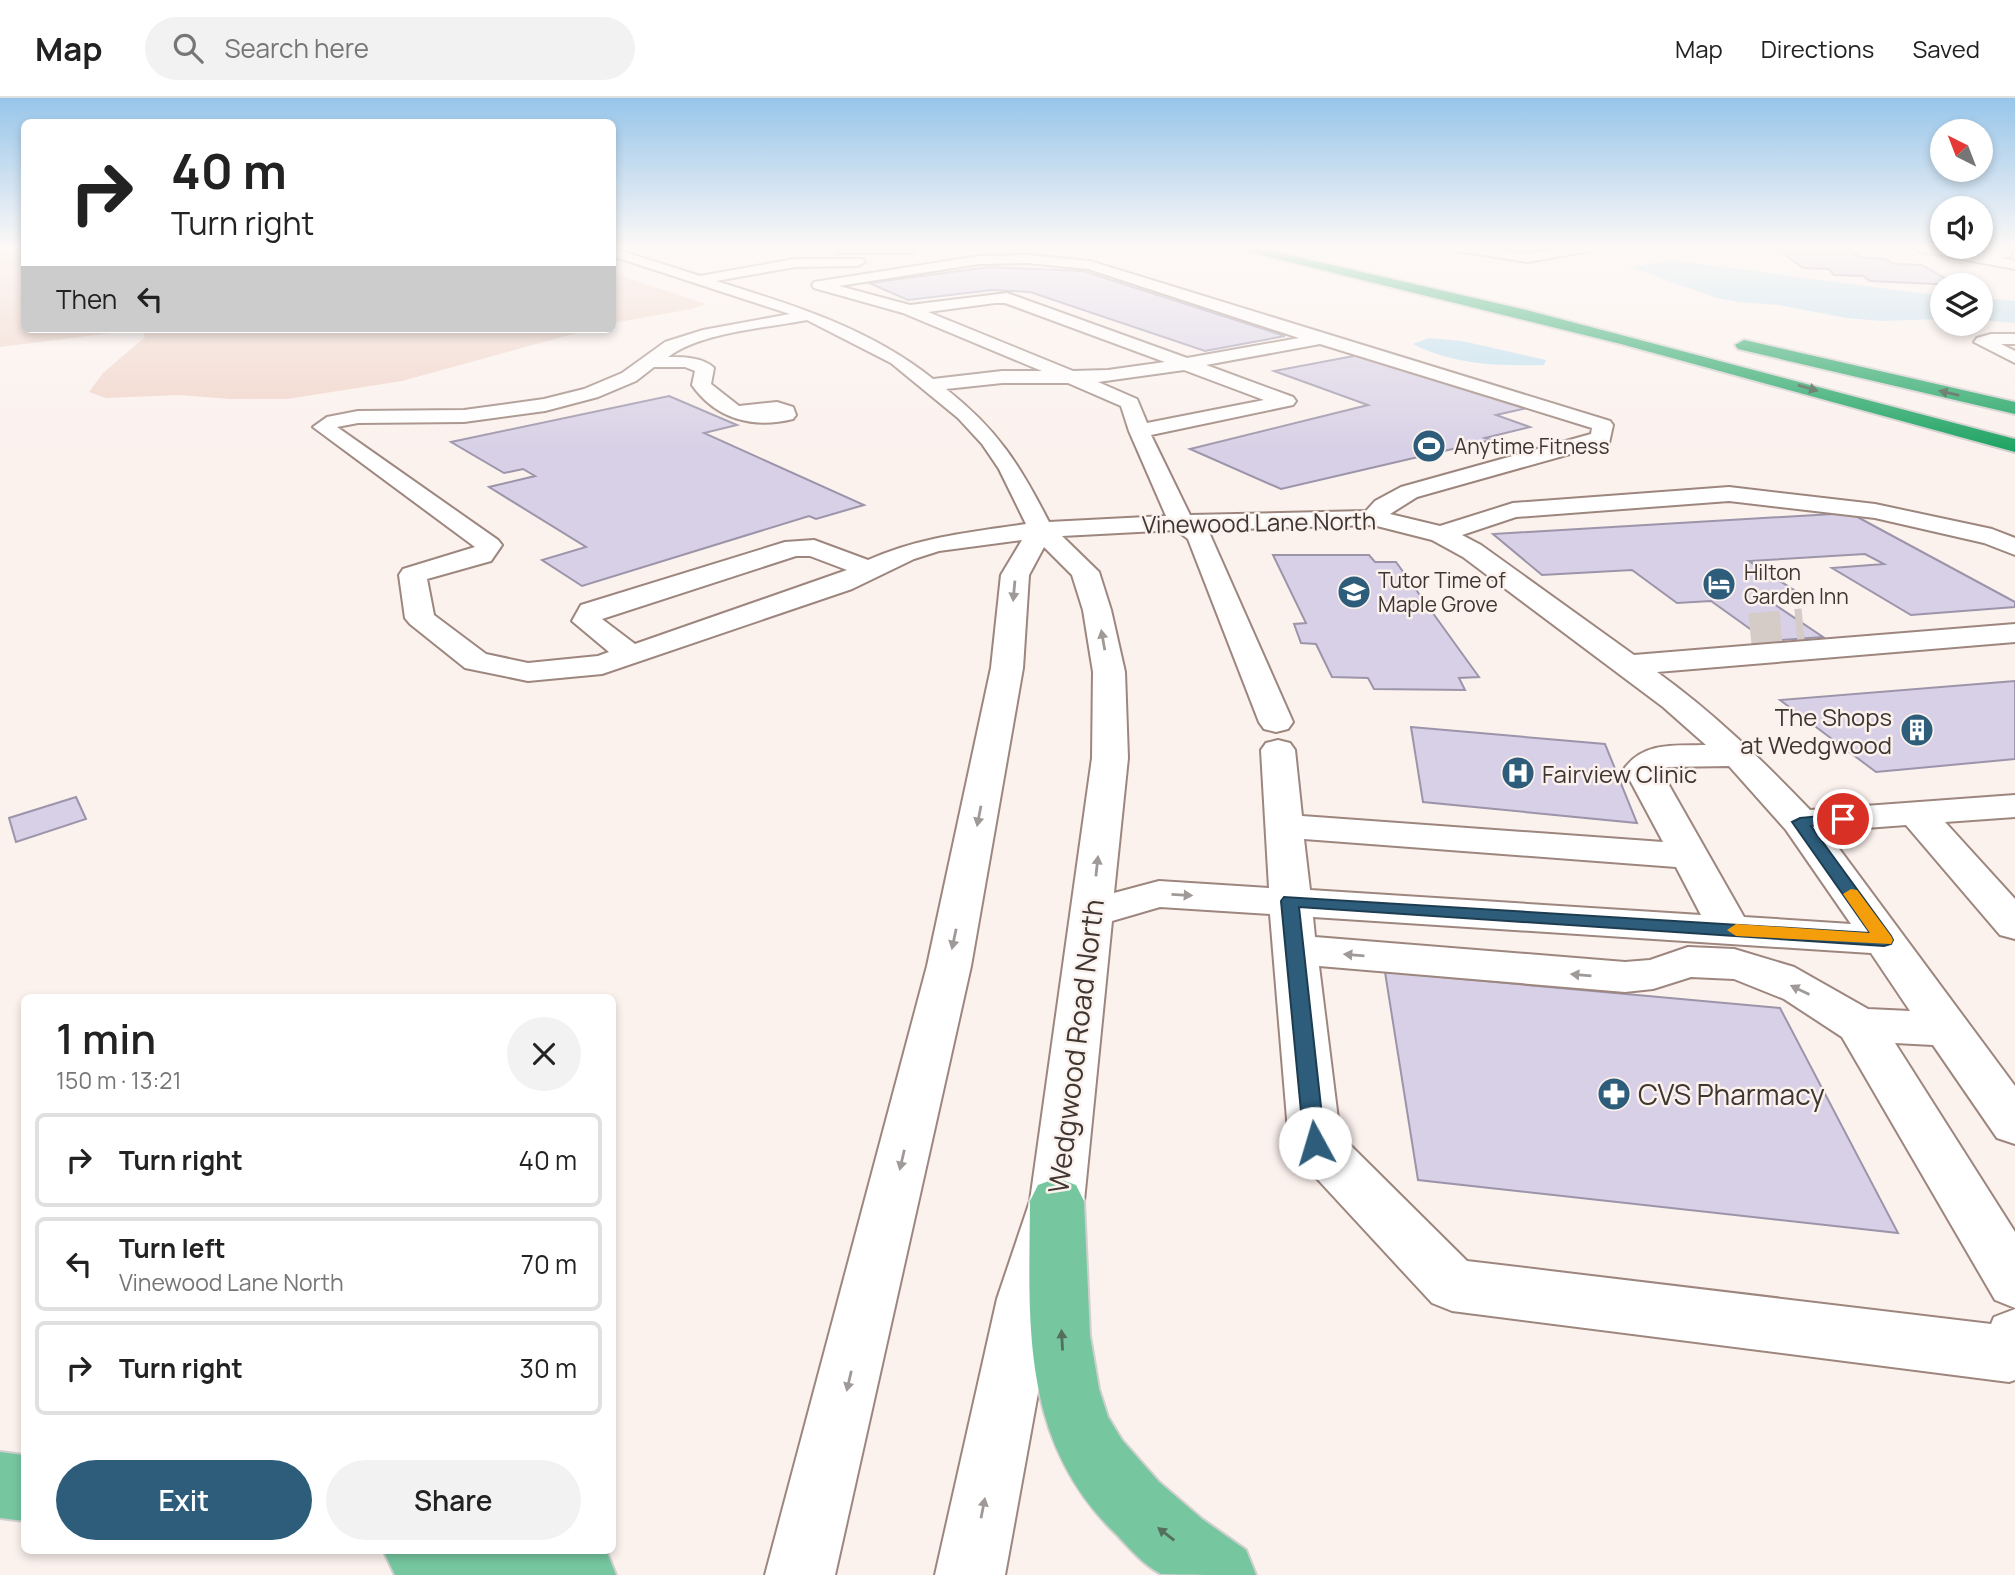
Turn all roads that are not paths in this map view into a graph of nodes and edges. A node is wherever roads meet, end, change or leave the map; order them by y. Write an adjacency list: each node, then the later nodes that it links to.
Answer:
1 (805, 316): 14 (street)
2 (812, 316): 18 (street, Wedgwood Road North)
3 (923, 316): 17 (street)
4 (992, 316): 9 (street)
5 (1056, 316): 15 (street)
6 (1249, 316): 10 (street)
7 (1530, 316): 23 (highway)
8 (1536, 316): 24 (highway, one-way to 24)
9 (997, 318)
10 (1321, 339): 15 (street); 25 (street)
11 (2015, 339): 13 (street)
12 (1102, 357): 16 (street)
13 (2015, 358)
14 (651, 362): 20 (street); 34 (street, Vinewood Lane North)
15 (1186, 364): 16 (street); 22 (street)
16 (1141, 372): 17 (street)
17 (1071, 377): 18 (street); 22 (street)
18 (931, 385): 27 (street, Wedgwood Road North)
19 (2015, 408): 21 (highway, one-way to 21)
20 (739, 412)
21 (2002, 423)
22 (1139, 431): 26 (street)
23 (1900, 434)
24 (2015, 446)
25 (1373, 517): 26 (street, Vinewood Lane North); 28 (street, Vinewood Lane North)
26 (1181, 522): 27 (street, Vinewood Lane North); 40 (street)
27 (1041, 530): 30 (street, Vinewood Lane North); 42 (street, Wedgwood Road North, one-way to 27); 57 (street, one-way to 57)
28 (1441, 534): 29 (street); 35 (street, Vinewood Lane North)
29 (2015, 547)
30 (869, 570): 34 (street, Vinewood Lane North); 34 (street)
31 (1803, 624): 33 (street)
32 (2015, 633): 33 (street)
33 (1876, 645): 35 (street)
34 (631, 655)
35 (1628, 665): 36 (street, Vinewood Lane North)
36 (1738, 755): 39 (street, Vinewood Lane North); 41 (street)
37 (2015, 806): 38 (street)
38 (1916, 813): 39 (street); 44 (street)
39 (1800, 822): 46 (street, Vinewood Lane North)
40 (1284, 826): 41 (street); 43 (street)
41 (1690, 856): 45 (street)
42 (1092, 913): 43 (street, one-way to 43); 50 (street, Wedgwood Road North)
43 (1292, 925): 45 (street); 47 (street, one-way to 43); 52 (street)
44 (2015, 925)
45 (1730, 930): 46 (street)
46 (1884, 940): 48 (street, Vinewood Lane North)
47 (1859, 1025): 48 (street); 51 (street)
48 (1948, 1029): 49 (street, Vinewood Lane North)
49 (2007, 1101)
50 (1057, 1202): 58 (street, Wedgwood Road North, one-way to 50); 59 (main road, one-way to 50)
51 (2015, 1282)
52 (2013, 1347)
53 (0, 1485): 54 (main road)
54 (21, 1488)
55 (444, 1554): 56 (main road)
56 (581, 1575)
57 (800, 1575)
58 (970, 1575)
59 (1221, 1575)

